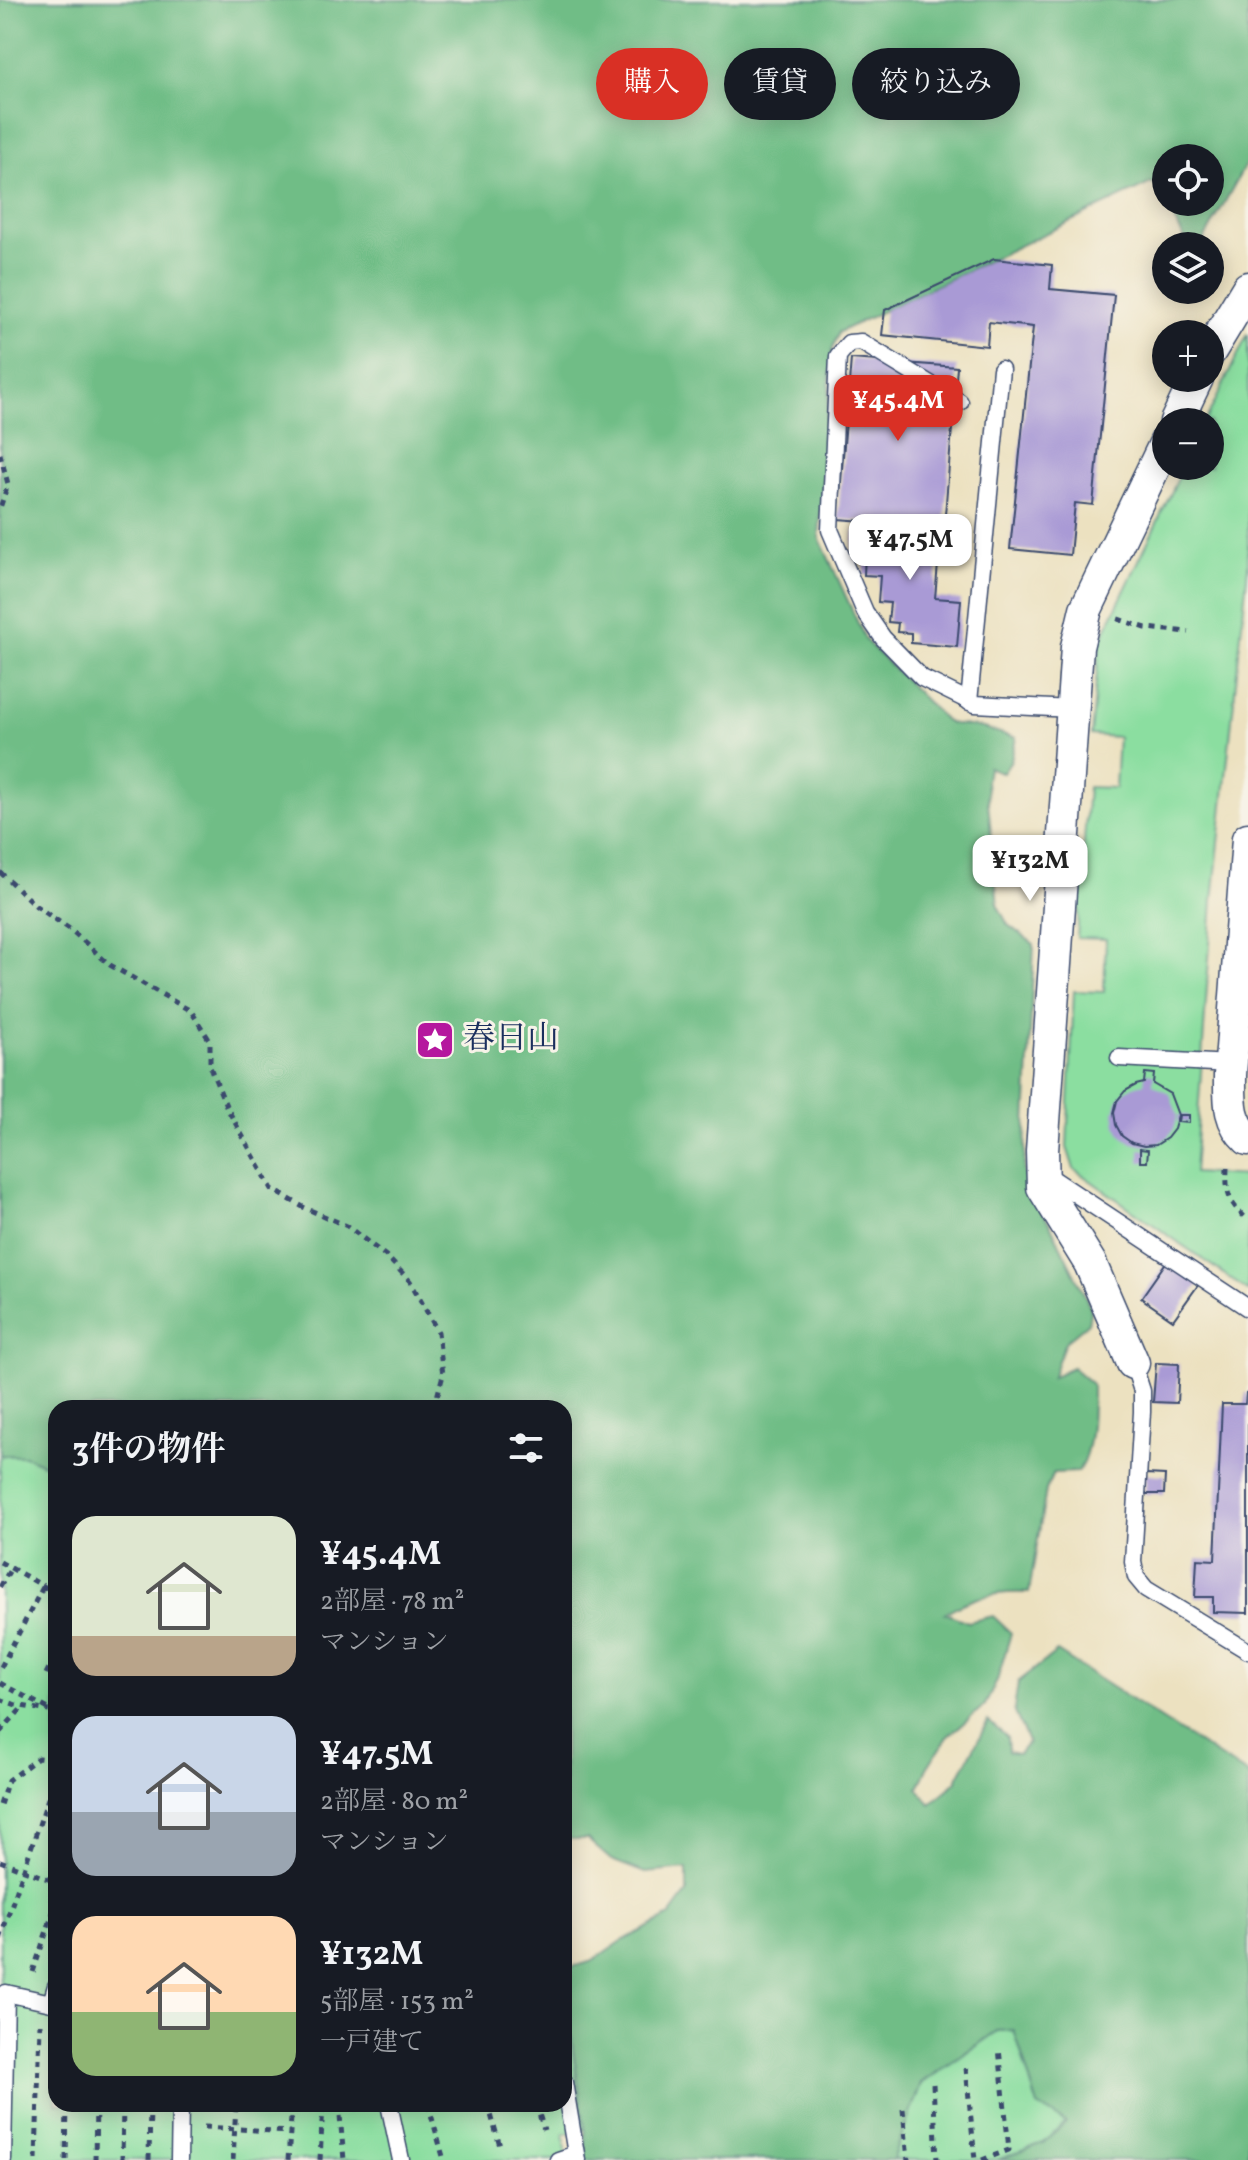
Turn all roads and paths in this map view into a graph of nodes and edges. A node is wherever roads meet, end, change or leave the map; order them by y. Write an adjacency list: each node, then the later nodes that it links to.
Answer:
1 (1248, 288): 2 (street)
2 (1224, 328)
3 (1001, 369): 8 (lane)
4 (960, 402): 8 (lane)
5 (0, 454): 7 (path)
6 (1152, 471): 9 (street)
7 (0, 508)
8 (969, 702): 9 (lane)
9 (1072, 709): 17 (street)
10 (1248, 839): 12 (street)
11 (0, 872): 21 (path)
12 (1242, 1004): 14 (street)
13 (1119, 1058): 14 (lane)
14 (1231, 1064): 15 (street)
15 (1248, 1139)
16 (1227, 1168): 18 (path)
17 (1042, 1172): 19 (lane); 20 (street)
18 (1248, 1220)
19 (1248, 1308)
20 (1133, 1363): 27 (lane)
21 (436, 1400)
22 (0, 1562): 23 (path)
23 (11, 1568): 24 (path); 25 (path)
24 (0, 1587)
25 (43, 1587): 26 (path); 28 (path)
26 (48, 1589)
27 (1248, 1651)
28 (1, 1667)
29 (48, 1670): 30 (path)
30 (46, 1674)
31 (0, 1683): 34 (path)
32 (0, 1699): 33 (path)
33 (23, 1707): 35 (path); 36 (path)
34 (48, 1708)
35 (48, 1711)
36 (0, 1732)
37 (48, 1759): 39 (path)
38 (48, 1798): 41 (path)
39 (0, 1805)
40 (0, 1861): 41 (path)
41 (24, 1869): 42 (path); 44 (path)
42 (48, 1879)
43 (48, 1928): 45 (path)
44 (0, 1939)
45 (33, 1972)
46 (48, 2007): 72 (lane)
47 (48, 2019): 73 (path)
48 (999, 2048): 89 (path)
49 (966, 2068): 88 (path)
50 (933, 2084): 87 (path)
51 (903, 2109): 86 (path)
52 (67, 2112): 74 (path)
53 (96, 2112): 75 (path)
54 (123, 2112): 76 (path)
55 (150, 2112): 77 (path)
56 (180, 2112): 66 (lane)
57 (235, 2112): 67 (path)
58 (291, 2112): 68 (path)
59 (323, 2112): 81 (path)
60 (340, 2112): 82 (path)
61 (391, 2112): 83 (lane)
62 (430, 2112): 84 (path)
63 (490, 2112): 70 (path)
64 (538, 2112): 69 (path)
65 (569, 2112): 71 (lane)
66 (179, 2126): 67 (path); 78 (lane)
67 (234, 2129): 68 (path); 79 (path)
68 (290, 2132): 80 (path)
69 (546, 2140)
70 (501, 2150)
71 (576, 2157): 85 (lane)
72 (3, 2160)
73 (36, 2160)
74 (66, 2160)
75 (95, 2160)
76 (122, 2160)
77 (149, 2160)
78 (179, 2160)
79 (233, 2160)
80 (288, 2160)
81 (320, 2160)
82 (344, 2160)
83 (401, 2160)
84 (444, 2160)
85 (558, 2160)
86 (908, 2160)
87 (937, 2160)
88 (975, 2160)
89 (982, 2160)

